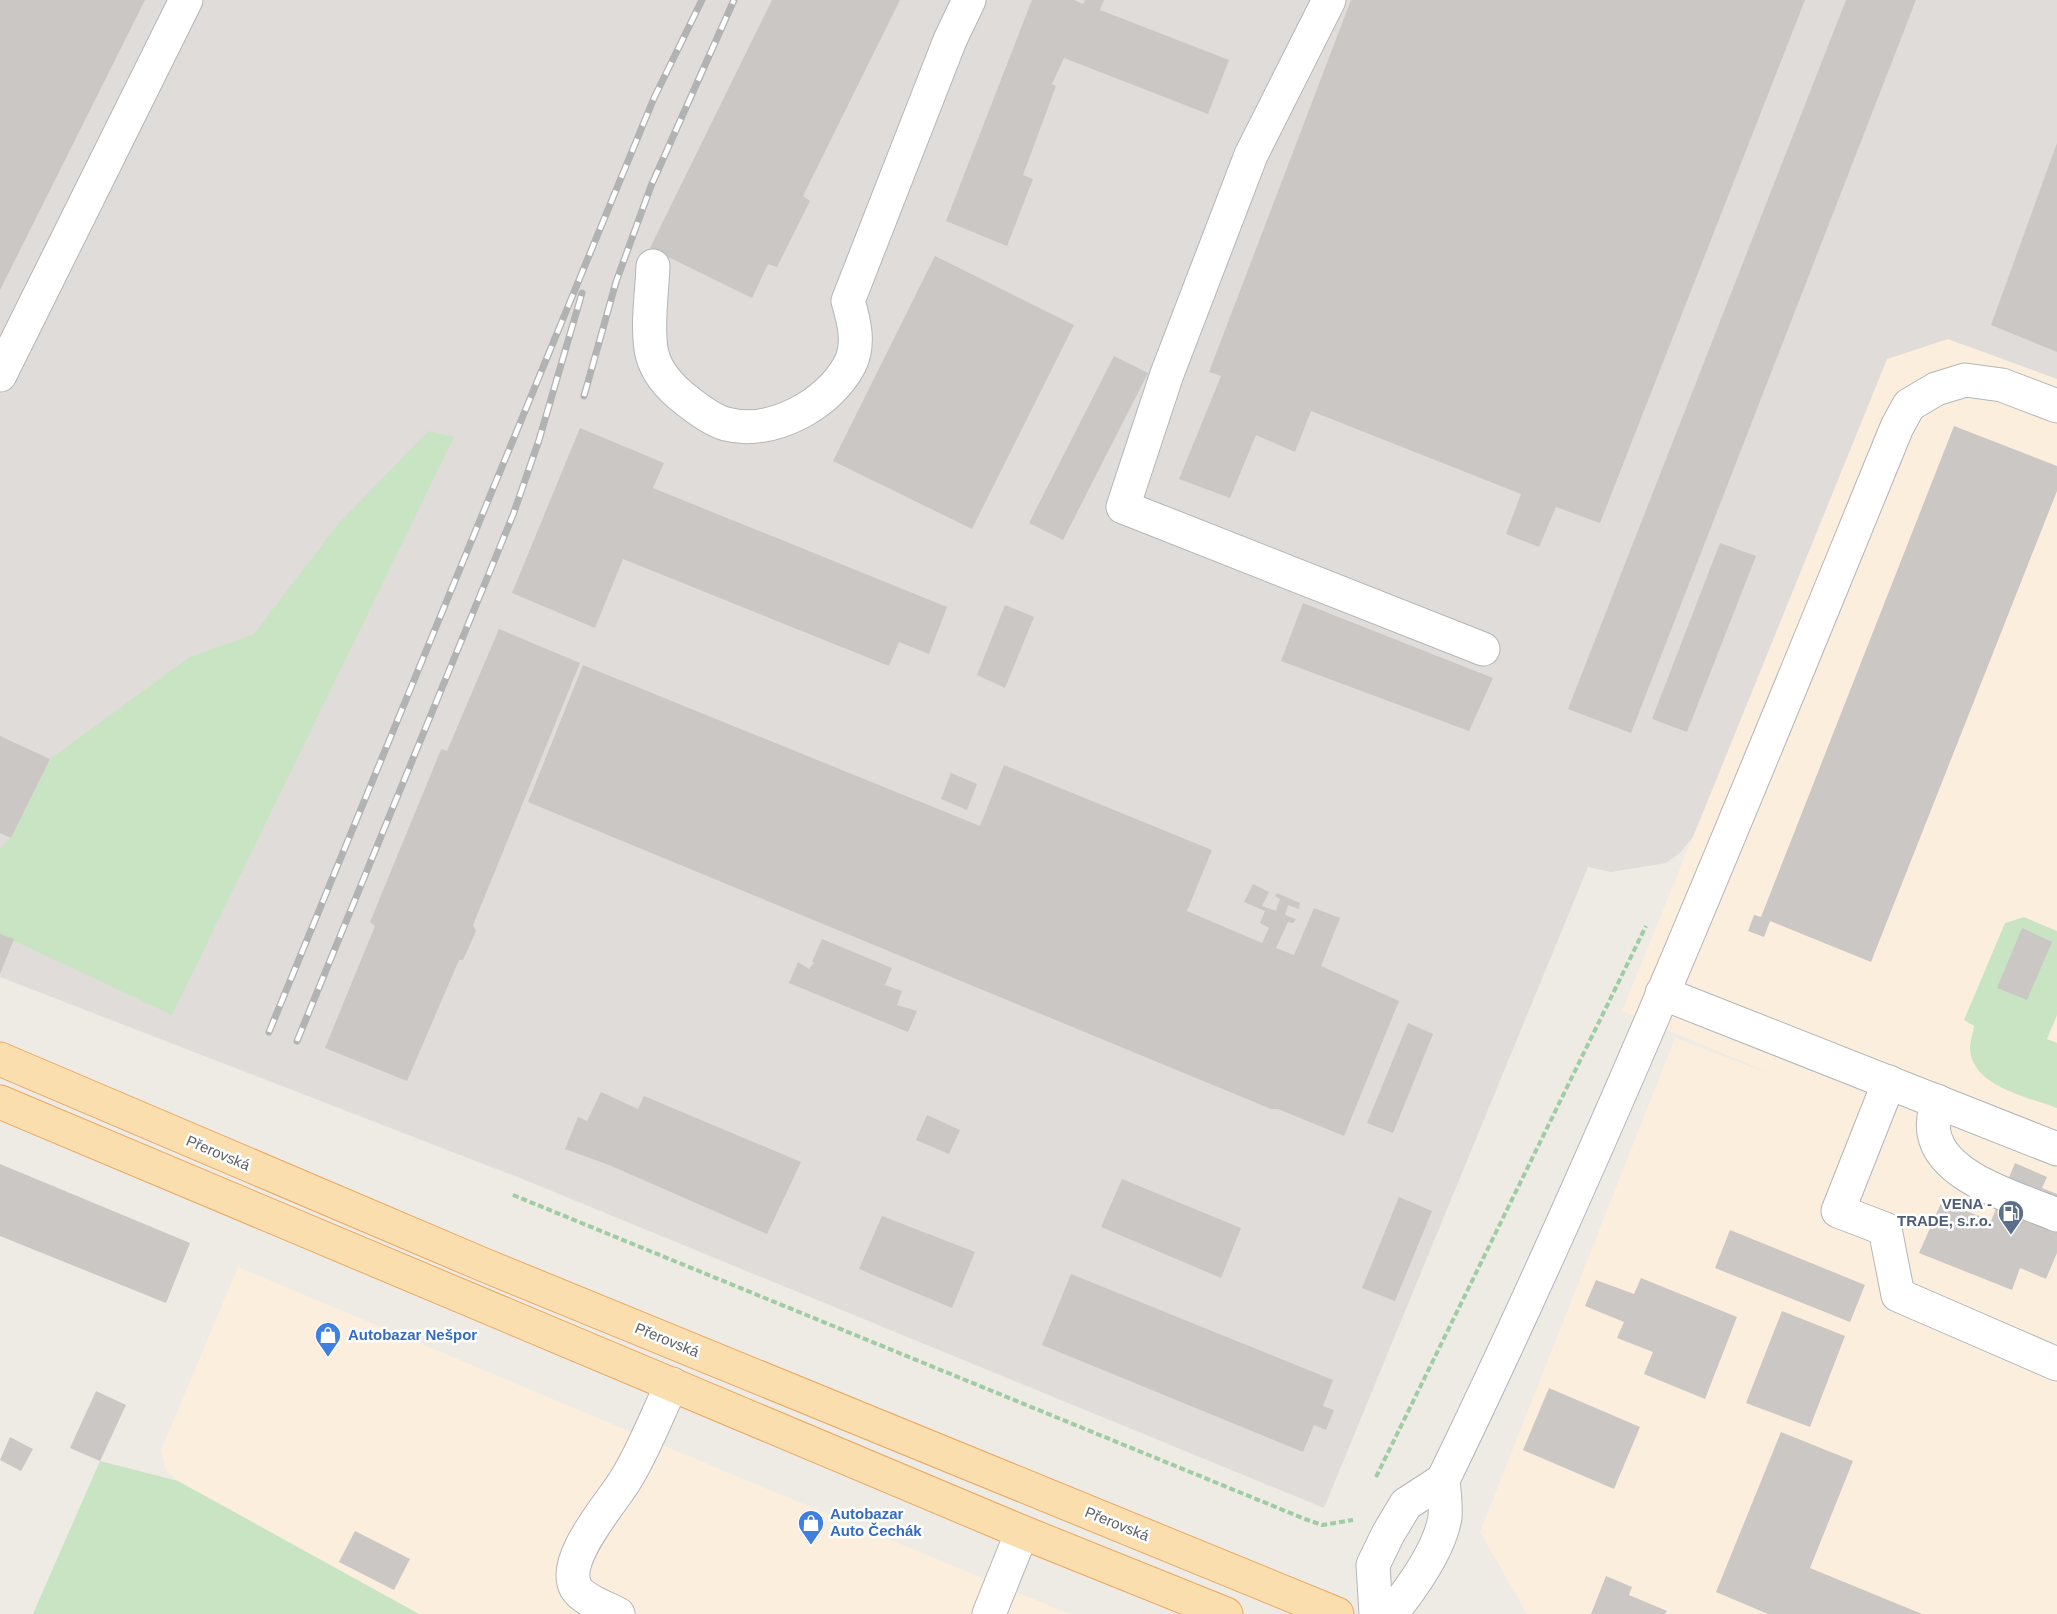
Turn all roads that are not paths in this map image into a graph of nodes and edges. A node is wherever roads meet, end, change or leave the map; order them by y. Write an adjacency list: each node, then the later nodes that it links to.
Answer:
1 (186, 0): 5 (street)
2 (969, 0): 4 (street)
3 (1329, 0): 7 (street)
4 (653, 266)
5 (0, 375)
6 (2057, 406): 8 (street)
7 (1483, 650)
8 (1662, 993): 10 (street); 17 (street)
9 (0, 1059): 22 (main road, Přerovská)
10 (1888, 1082): 11 (street); 15 (street)
11 (1937, 1101): 13 (street); 14 (street)
12 (0, 1102): 16 (main road)
13 (2057, 1149)
14 (2057, 1215)
15 (2057, 1364)
16 (672, 1384): 18 (main road); 19 (street)
17 (1443, 1480): 23 (street); 24 (street)
18 (1022, 1532): 20 (street); 21 (main road)
19 (618, 1614)
20 (989, 1614)
21 (1226, 1614)
22 (1336, 1614)
23 (1376, 1614)
24 (1391, 1614)

